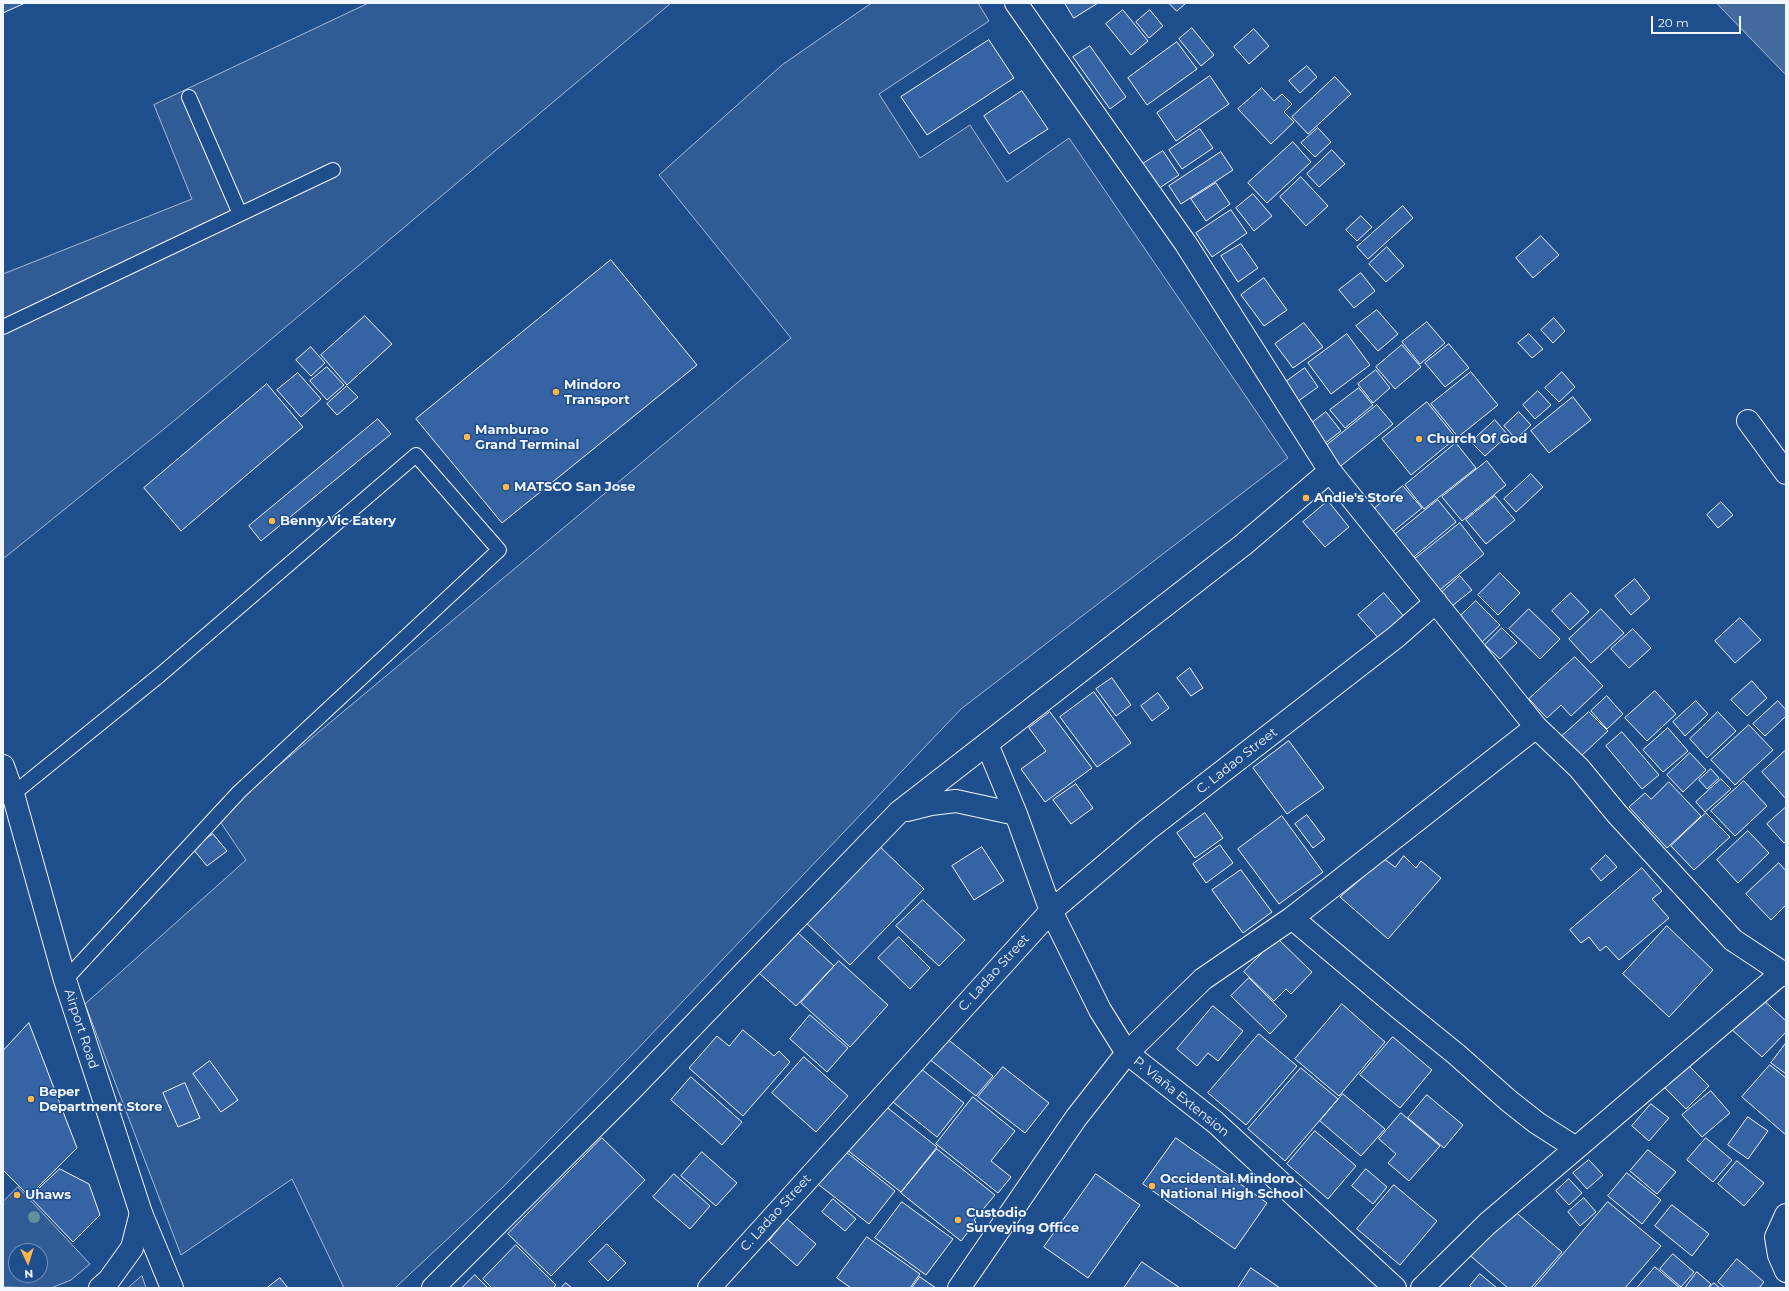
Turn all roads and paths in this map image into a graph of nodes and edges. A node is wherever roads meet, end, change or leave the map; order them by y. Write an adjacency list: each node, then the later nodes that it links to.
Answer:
1 (1016, 3): 7 (street)
2 (189, 97): 4 (lane)
3 (333, 170): 4 (lane)
4 (240, 214): 5 (lane)
5 (3, 328)
6 (1748, 421): 8 (street)
7 (1330, 471): 9 (street); 11 (street)
8 (1786, 473)
9 (1436, 602): 10 (street); 16 (street, C. Ladao Street)
10 (1536, 727): 17 (street); 18 (street)
11 (987, 744): 14 (street); 15 (street)
12 (3, 766): 13 (street, Airport Road)
13 (13, 794): 19 (street, Airport Road); 19 (lane)
14 (899, 812): 15 (street); 27 (street)
15 (1016, 814): 16 (street)
16 (1051, 911): 20 (street); 28 (street, C. Ladao Street)
17 (1292, 918): 20 (street); 21 (street)
18 (1784, 974): 21 (street)
19 (65, 980): 22 (street, Airport Road)
20 (1127, 1053): 29 (street, P. Viaña Extension); 30 (street, P. Viaña Extension)
21 (1576, 1148): 31 (street)
22 (141, 1213): 25 (street); 26 (street, Airport Road)
23 (1786, 1215): 24 (street)
24 (1786, 1271)
25 (100, 1288)
26 (172, 1288)
27 (433, 1288)
28 (709, 1288)
29 (959, 1288)
30 (1395, 1288)
31 (1422, 1288)

